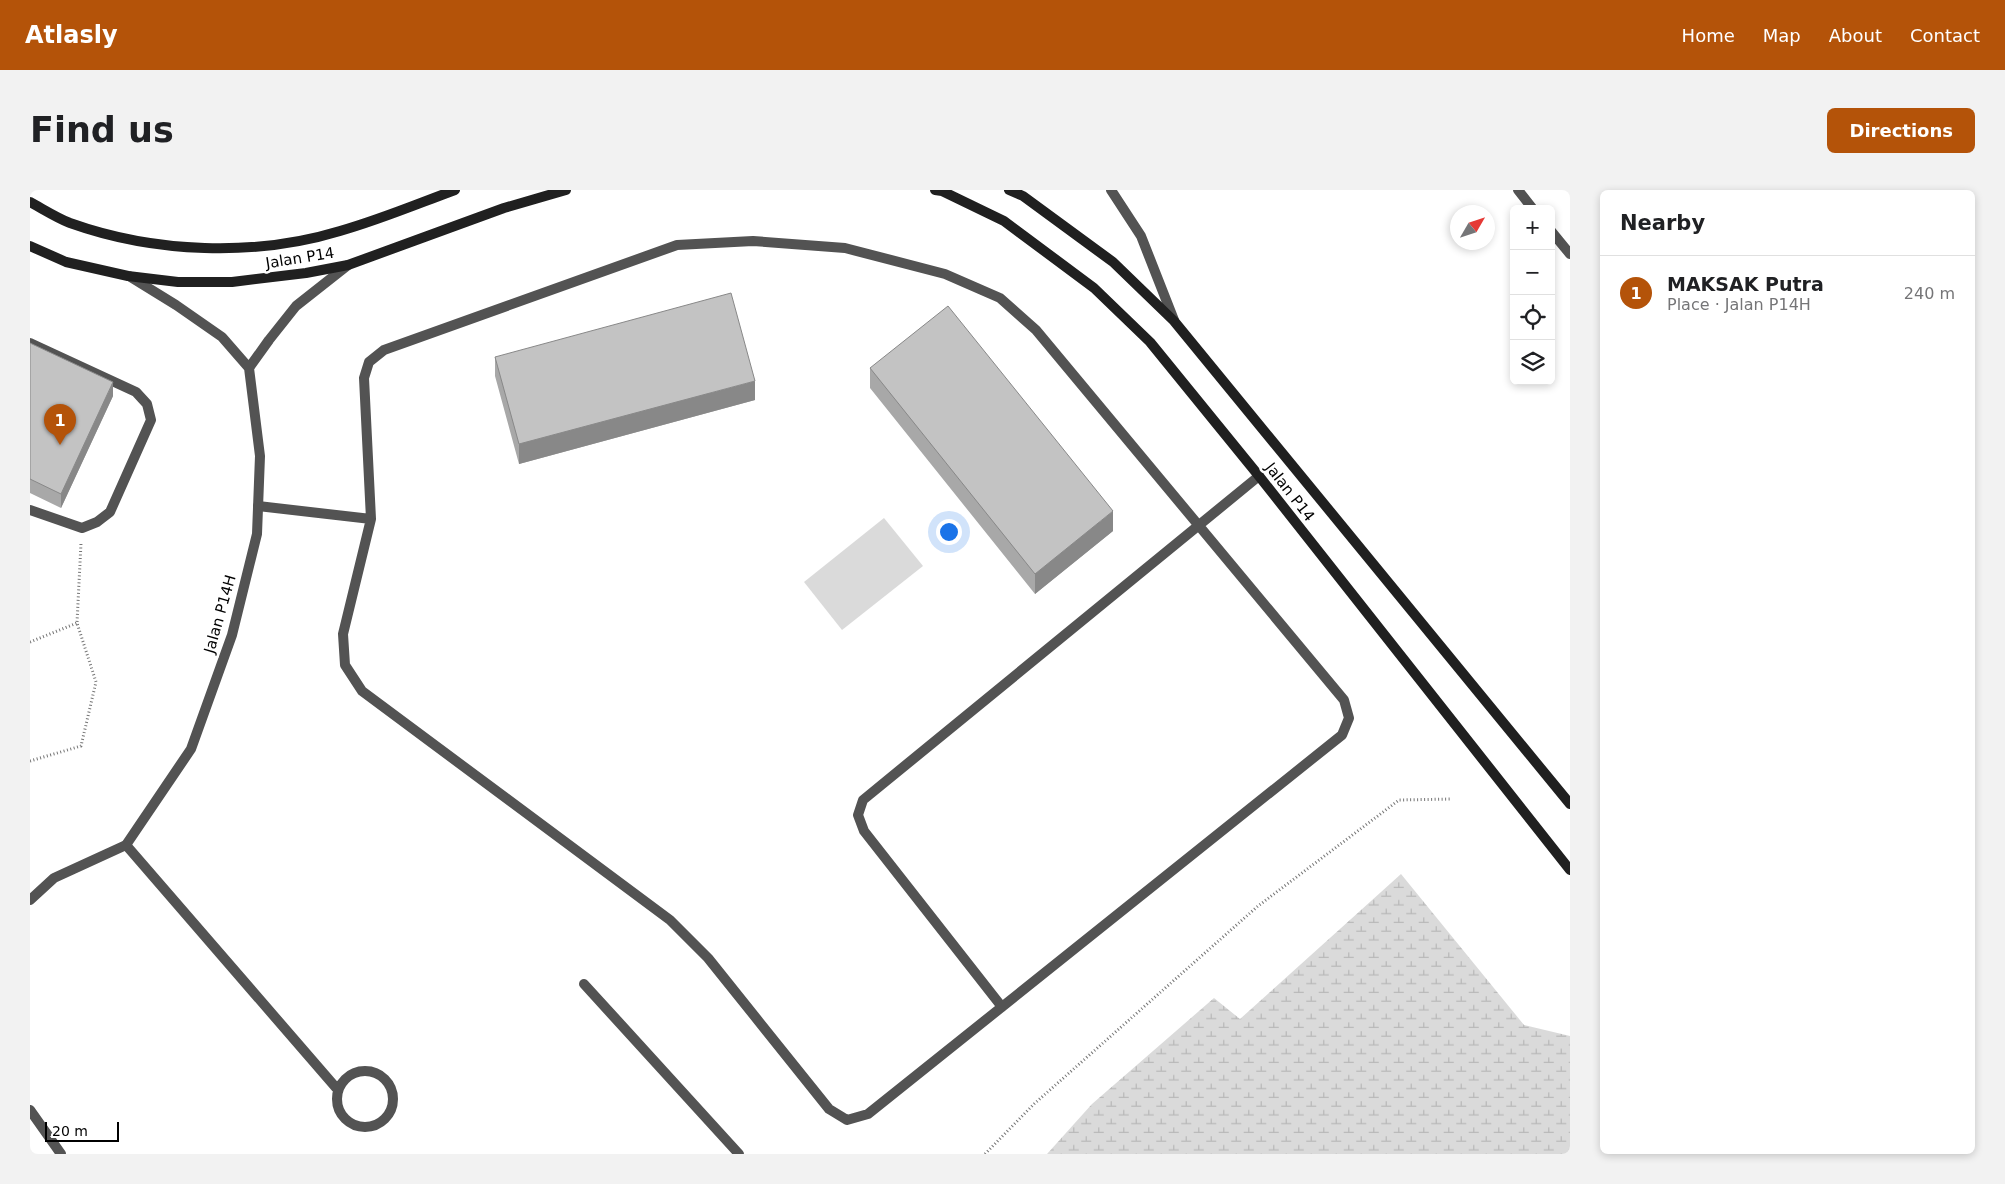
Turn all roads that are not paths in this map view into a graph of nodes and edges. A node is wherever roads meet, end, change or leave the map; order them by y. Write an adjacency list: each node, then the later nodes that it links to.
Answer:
1 (455, 190): 7 (main road, Jalan P14)
2 (566, 190): 12 (main road, Jalan P14)
3 (935, 190): 17 (main road, Jalan P14)
4 (1009, 190): 14 (main road, Jalan P14)
5 (1518, 190): 8 (street)
6 (1111, 191): 14 (street)
7 (30, 202)
8 (1530, 205)
9 (1555, 236): 11 (street)
10 (30, 246): 13 (main road, Jalan P14)
11 (1570, 254)
12 (348, 265): 13 (main road, Jalan P14); 16 (street)
13 (128, 276): 16 (street)
14 (1174, 321): 22 (main road, Jalan P14)
15 (30, 343): 19 (street)
16 (249, 368): 18 (street, Jalan P14H)
17 (1259, 476): 21 (street); 24 (main road, Jalan P14)
18 (258, 506): 20 (street); 23 (street, Jalan P14H)
19 (30, 510)
20 (371, 519): 21 (street); 27 (street)
21 (1199, 525): 27 (street); 27 (street)
22 (1570, 804)
23 (126, 845): 25 (street); 28 (street)
24 (1570, 870)
25 (30, 900)
26 (584, 984): 31 (street)
27 (1002, 1008)
28 (338, 1090): 28 (street)
29 (30, 1110): 30 (street)
30 (61, 1154)
31 (739, 1154)

